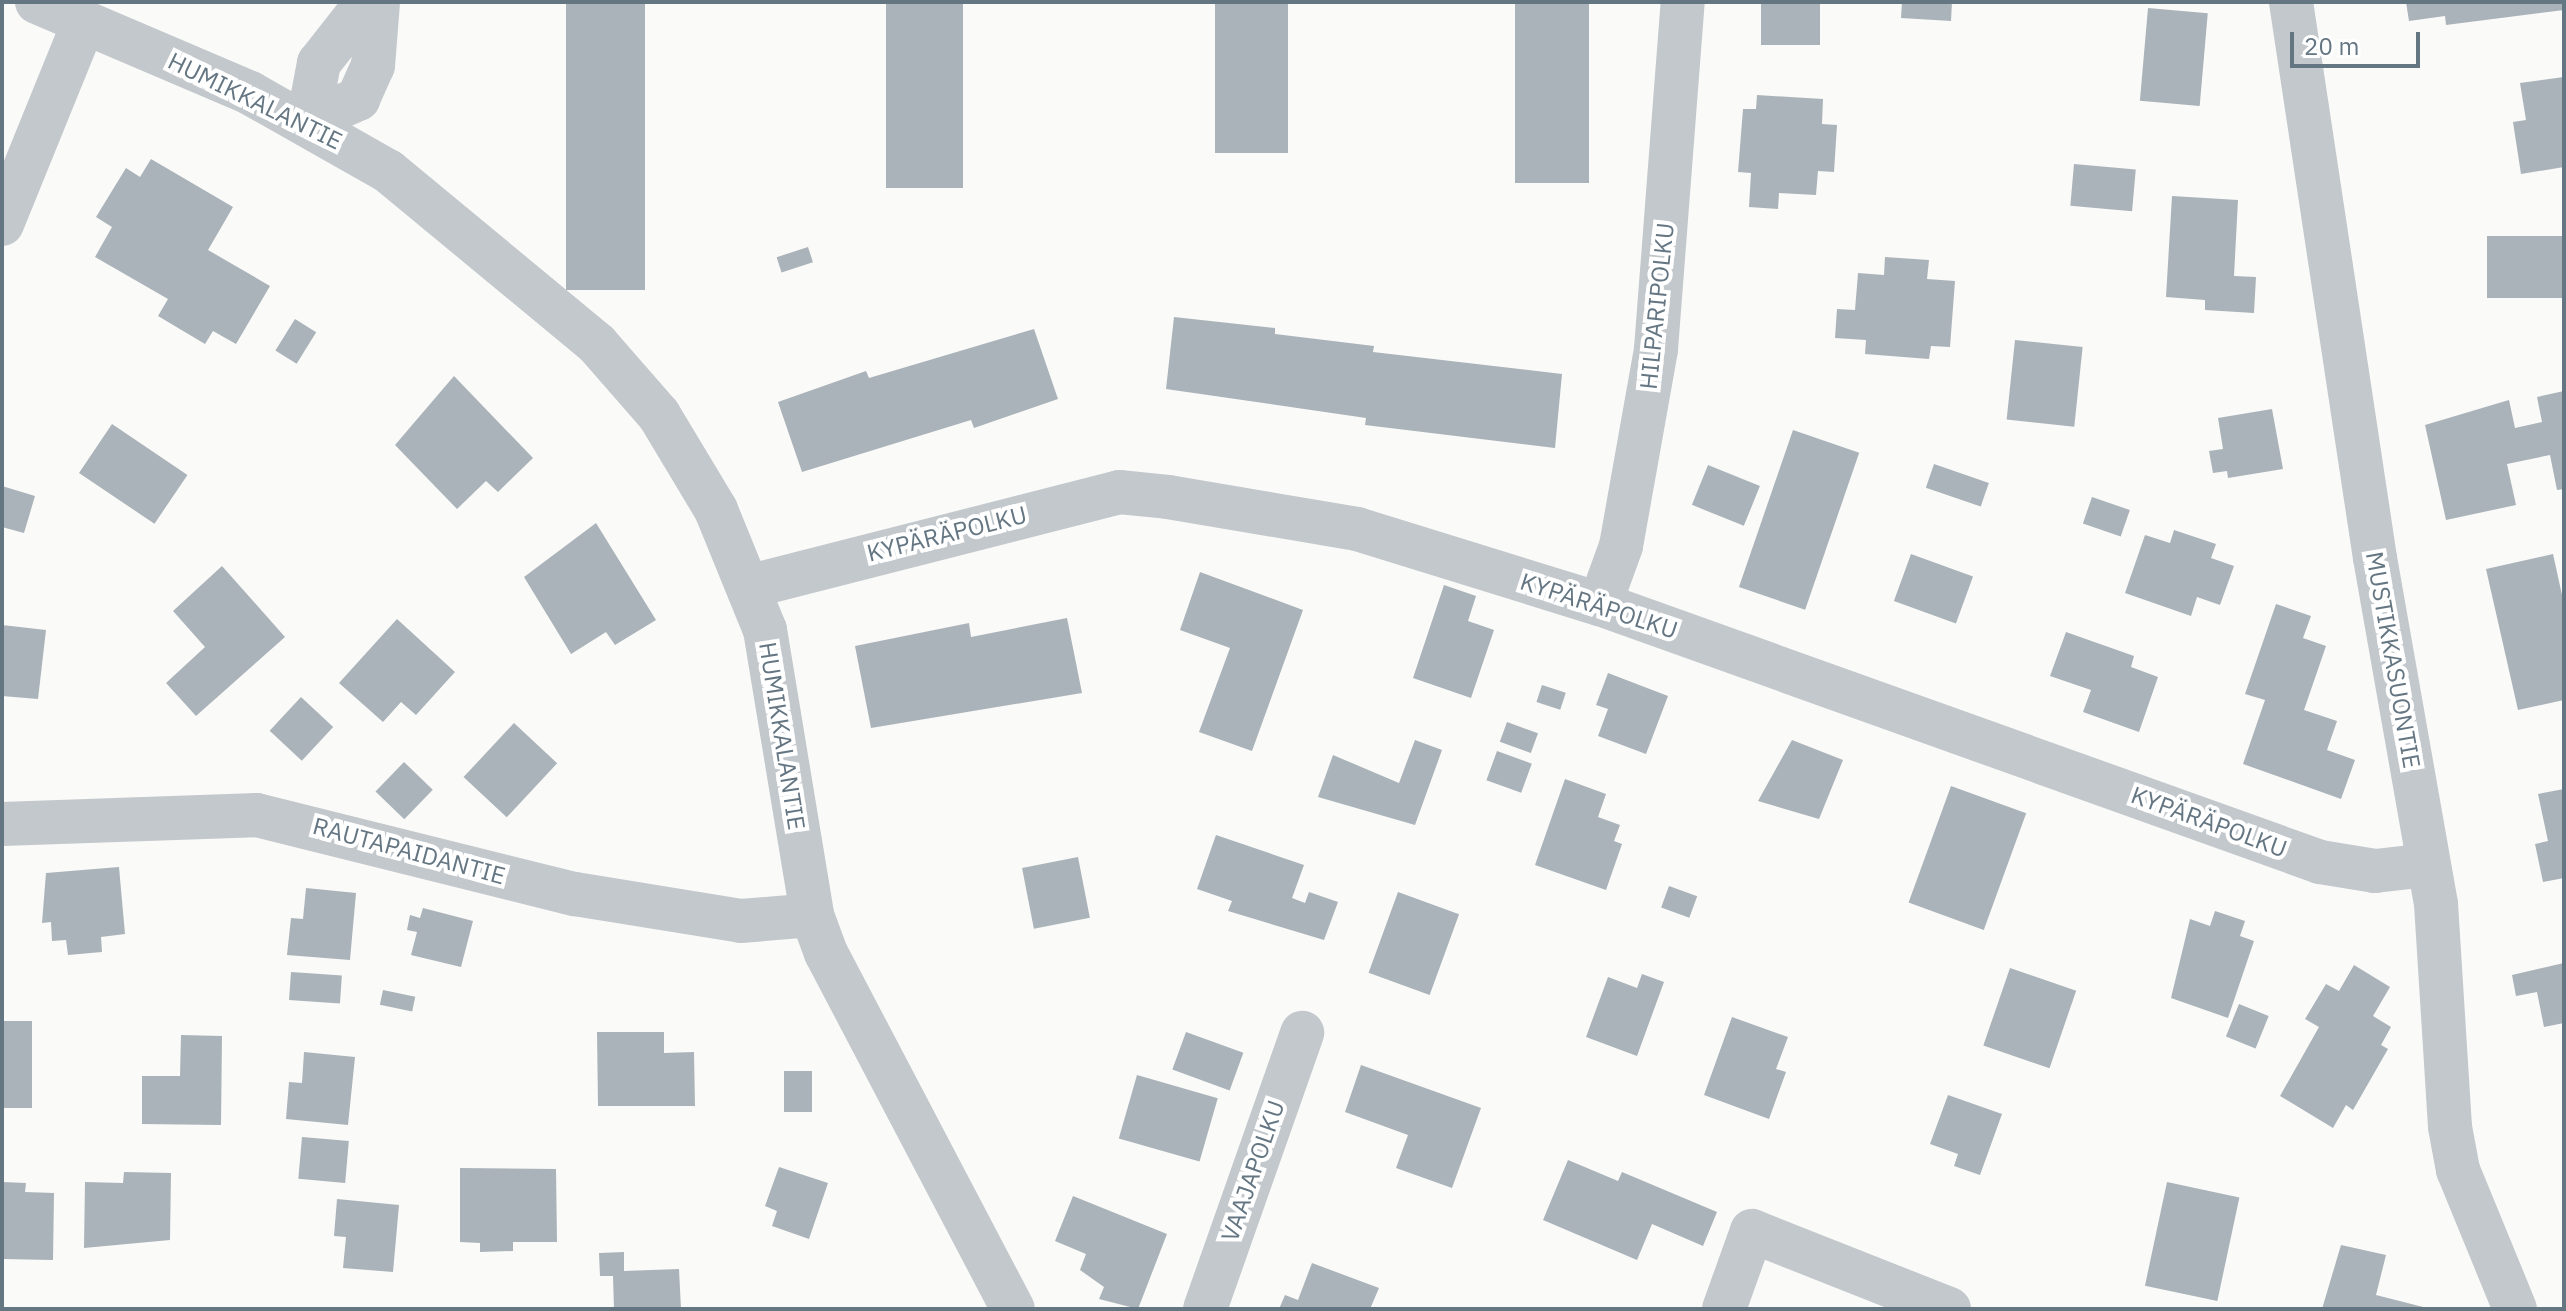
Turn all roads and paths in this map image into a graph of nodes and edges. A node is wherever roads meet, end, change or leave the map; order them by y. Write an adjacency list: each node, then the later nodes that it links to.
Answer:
1 (37, 2): 6 (street, HUMIKKALANTIE)
2 (367, 2): 7 (street)
3 (378, 2): 7 (street)
4 (1683, 2): 10 (street, HILPARIPOLKU)
5 (2291, 2): 12 (street, MUSTIKKASUONTIE)
6 (84, 22): 7 (street, HUMIKKALANTIE); 8 (street)
7 (308, 121): 9 (street, HUMIKKALANTIE)
8 (2, 224)
9 (751, 586): 10 (street, KYPÄRÄPOLKU); 13 (street, HUMIKKALANTIE)
10 (1600, 604): 12 (street, KYPÄRÄPOLKU)
11 (2, 824): 13 (street, RAUTAPAIDANTIE)
12 (2428, 865): 19 (street, MUSTIKKASUONTIE)
13 (812, 915): 15 (street, HUMIKKALANTIE)
14 (1302, 1033): 16 (street, VAAJAPOLKU)
15 (1013, 1309)
16 (1205, 1309)
17 (1724, 1309): 18 (street)
18 (1949, 1309)
19 (2515, 1309)

